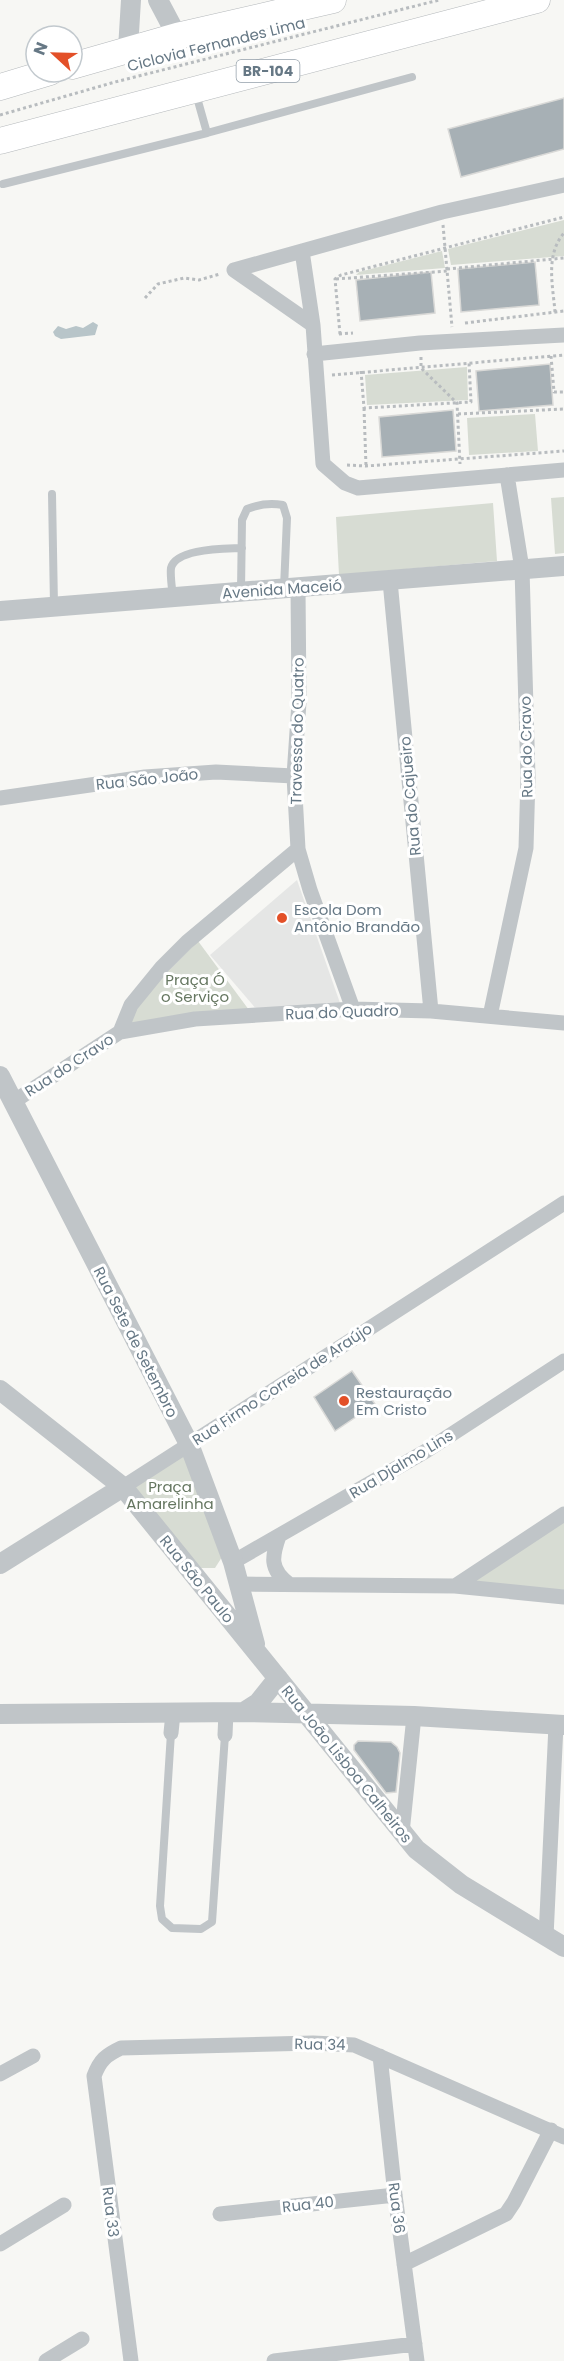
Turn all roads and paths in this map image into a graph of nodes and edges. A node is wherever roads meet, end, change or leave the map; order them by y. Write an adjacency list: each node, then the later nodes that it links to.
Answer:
1 (131, 0): 7 (street)
2 (158, 0): 6 (street)
3 (333, 0): 6 (highway)
4 (439, 0): 13 (path, Ciclovia Fernandes Lima)
5 (537, 0): 12 (highway, BR-104)
6 (177, 36): 7 (highway)
7 (128, 50): 8 (highway)
8 (84, 63)
9 (412, 77): 14 (lane)
10 (24, 80): 11 (highway)
11 (0, 87)
12 (195, 90): 14 (lane); 15 (highway, BR-104)
13 (0, 116)
14 (207, 133): 16 (lane)
15 (0, 141)
16 (3, 184)
17 (564, 185): 18 (street)
18 (442, 212): 21 (path); 22 (street)
19 (564, 217): 21 (path)
20 (564, 233): 24 (path)
21 (446, 246): 26 (path); 27 (path)
22 (302, 251): 25 (street); 30 (street)
23 (564, 258): 24 (path)
24 (552, 259): 26 (path); 29 (path)
25 (234, 270): 28 (path); 30 (street)
26 (448, 270): 27 (path); 33 (path)
27 (335, 279): 31 (path)
28 (145, 298)
29 (555, 312)
30 (313, 326): 35 (street)
31 (340, 334)
32 (564, 335): 33 (street)
33 (453, 341): 34 (street)
34 (420, 343): 35 (street); 39 (path)
35 (314, 354): 41 (street)
36 (564, 355): 37 (path)
37 (550, 356): 38 (path); 42 (path)
38 (469, 362): 39 (path); 43 (path)
39 (421, 366): 40 (path); 43 (path)
40 (362, 371): 41 (path); 44 (path)
41 (316, 377): 49 (street)
42 (564, 392)
43 (456, 403): 44 (path); 46 (path)
44 (364, 408): 50 (path)
45 (564, 409): 46 (path)
46 (458, 414): 48 (path)
47 (564, 451): 48 (path)
48 (461, 458): 50 (path); 53 (path)
49 (323, 464): 50 (path); 53 (street)
50 (366, 466)
51 (564, 470): 52 (street)
52 (507, 475): 53 (street); 57 (street, Rua do Cravo)
53 (459, 478)
54 (52, 494): 62 (lane)
55 (242, 548): 59 (lane); 60 (lane); 61 (lane)
56 (564, 566): 57 (street, Avenida Maceió)
57 (522, 569): 58 (street, Avenida Maceió); 69 (street, Rua do Cravo)
58 (390, 581): 59 (street, Avenida Maceió); 68 (street, Rua do Cajueiro)
59 (291, 588): 60 (street, Avenida Maceió); 64 (street, Travessa do Quatro)
60 (241, 592): 61 (street, Avenida Maceió)
61 (173, 597): 62 (street, Avenida Maceió)
62 (54, 605): 63 (street, Avenida Maceió)
63 (0, 611)
64 (294, 776): 65 (street, Rua São João); 66 (street, Travessa do Quatro)
65 (0, 798)
66 (298, 849): 67 (street, Travessa do Quatro); 71 (street, Rua do Cravo)
67 (353, 1009): 68 (street, Rua do Quadro); 71 (street, Rua do Quadro)
68 (431, 1011): 69 (street, Rua do Quadro)
69 (490, 1016): 70 (street, Rua do Quadro)
70 (564, 1023)
71 (120, 1032): 73 (street, Rua do Cravo)
72 (0, 1076): 73 (street, Rua Sete de Setembro)
73 (13, 1102): 77 (street, Rua Sete de Setembro)
74 (564, 1203): 77 (street, Rua Firmo Correia de Araújo)
75 (564, 1360): 80 (street, Rua Djalmo Lins)
76 (0, 1390): 78 (street, Rua São Paulo)
77 (189, 1444): 78 (street, Rua Firmo Correia de Araújo); 81 (street, Rua Sete de Setembro)
78 (123, 1487): 82 (street, Rua Firmo Correia de Araújo); 83 (street, Rua São Paulo)
79 (564, 1514): 86 (street)
80 (279, 1536): 81 (street, Rua Djalmo Lins); 85 (street)
81 (233, 1562): 83 (street); 84 (street, Rua Sete de Setembro)
82 (0, 1564)
83 (200, 1580): 88 (street, Rua São Paulo)
84 (239, 1584): 85 (street); 88 (street, Rua Sete de Setembro)
85 (289, 1584): 86 (street)
86 (454, 1586): 87 (street)
87 (564, 1597)
88 (257, 1653): 89 (street, Rua João Lisboa Calheiros)
89 (278, 1678): 90 (street); 93 (street, Rua João Lisboa Calheiros)
90 (235, 1712): 91 (street); 93 (street); 98 (street)
91 (173, 1713): 92 (street); 97 (street)
92 (0, 1714)
93 (308, 1714): 94 (street); 99 (street, Rua João Lisboa Calheiros)
94 (352, 1714): 95 (street); 99 (street)
95 (414, 1716): 96 (street); 100 (street)
96 (560, 1725): 101 (street)
97 (171, 1733): 98 (lane)
98 (225, 1735)
99 (337, 1751): 100 (street, Rua João Lisboa Calheiros)
100 (402, 1833): 101 (street, Rua João Lisboa Calheiros)
101 (546, 1937): 102 (street, Rua João Lisboa Calheiros)
102 (564, 1947)
103 (33, 2056): 106 (street)
104 (380, 2056): 105 (street, Rua 34); 107 (street, Rua 34); 108 (street, Rua 36)
105 (99, 2063): 116 (street, Rua 33)
106 (0, 2074)
107 (557, 2133): 112 (street)
108 (395, 2195): 110 (street, Rua 40); 112 (street, Rua 36)
109 (64, 2205): 111 (street)
110 (220, 2214)
111 (0, 2244)
112 (404, 2264): 114 (street, Rua 36)
113 (82, 2339): 115 (street)
114 (415, 2344): 117 (street); 118 (street, Rua 36)
115 (46, 2361)
116 (131, 2361)
117 (274, 2361)
118 (417, 2361)

